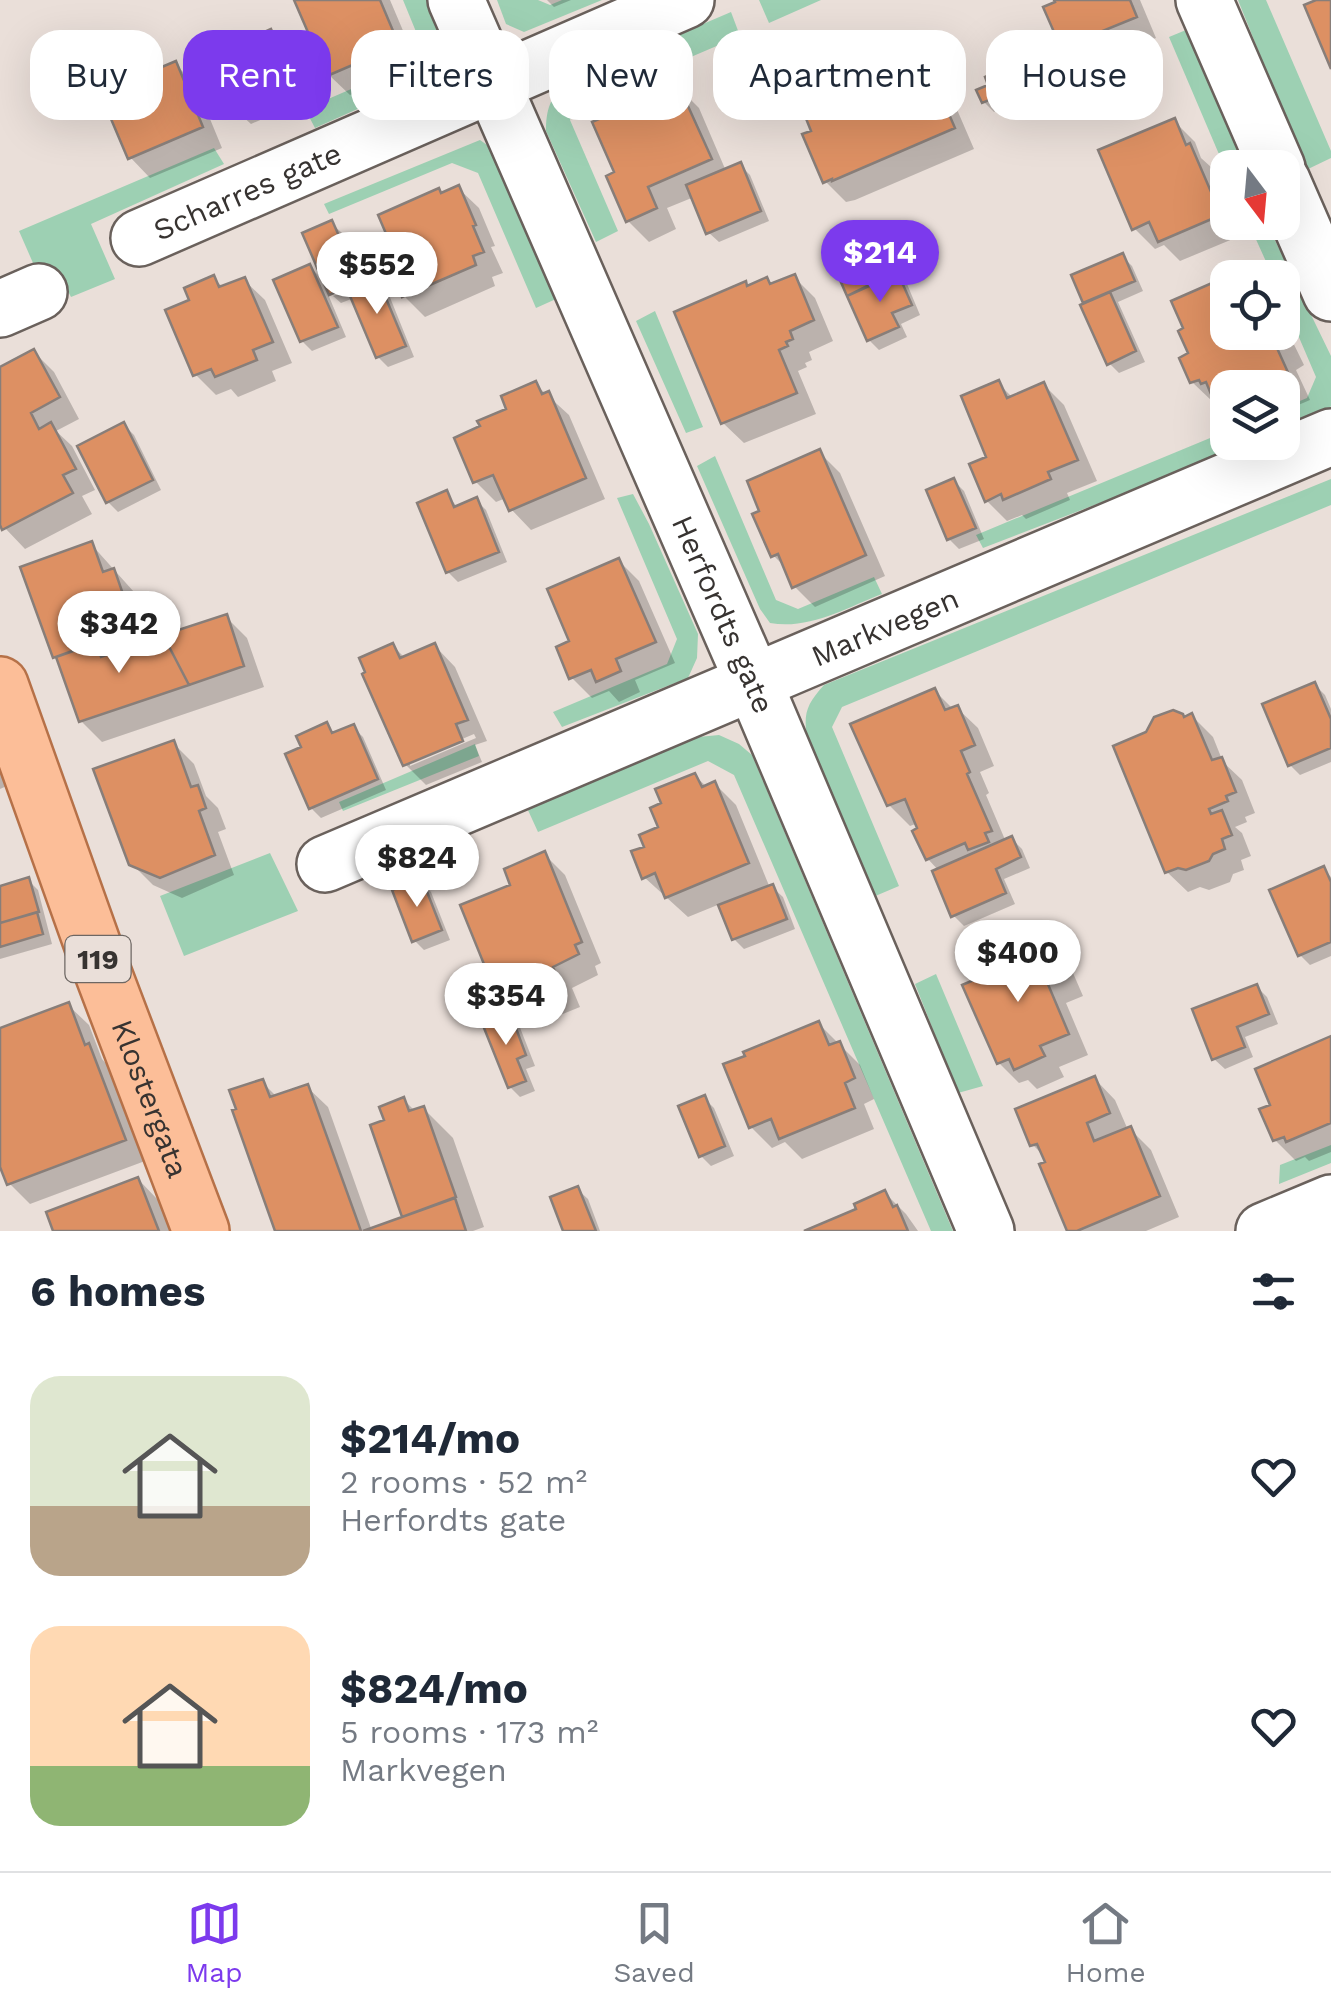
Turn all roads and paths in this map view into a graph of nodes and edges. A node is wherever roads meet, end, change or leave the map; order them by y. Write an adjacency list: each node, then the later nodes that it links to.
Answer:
1 (456, 0): 4 (street, Herfordts gate)
2 (686, 0): 5 (street, Scharres gate)
3 (1204, 0): 8 (street)
4 (469, 30)
5 (529, 70)
6 (413, 120): 10 (street, Scharres gate)
7 (507, 120): 13 (street, Herfordts gate)
8 (1269, 150)
9 (1300, 222): 11 (street)
10 (139, 238)
11 (1331, 292)
12 (1331, 436): 13 (street, Markvegen)
13 (753, 680): 15 (street, Markvegen); 18 (street, Herfordts gate)
14 (0, 685): 17 (main road, Klostergata / 119)
15 (325, 864)
16 (1331, 1203): 19 (street)
17 (202, 1231)
18 (986, 1231)
19 (1264, 1231)

